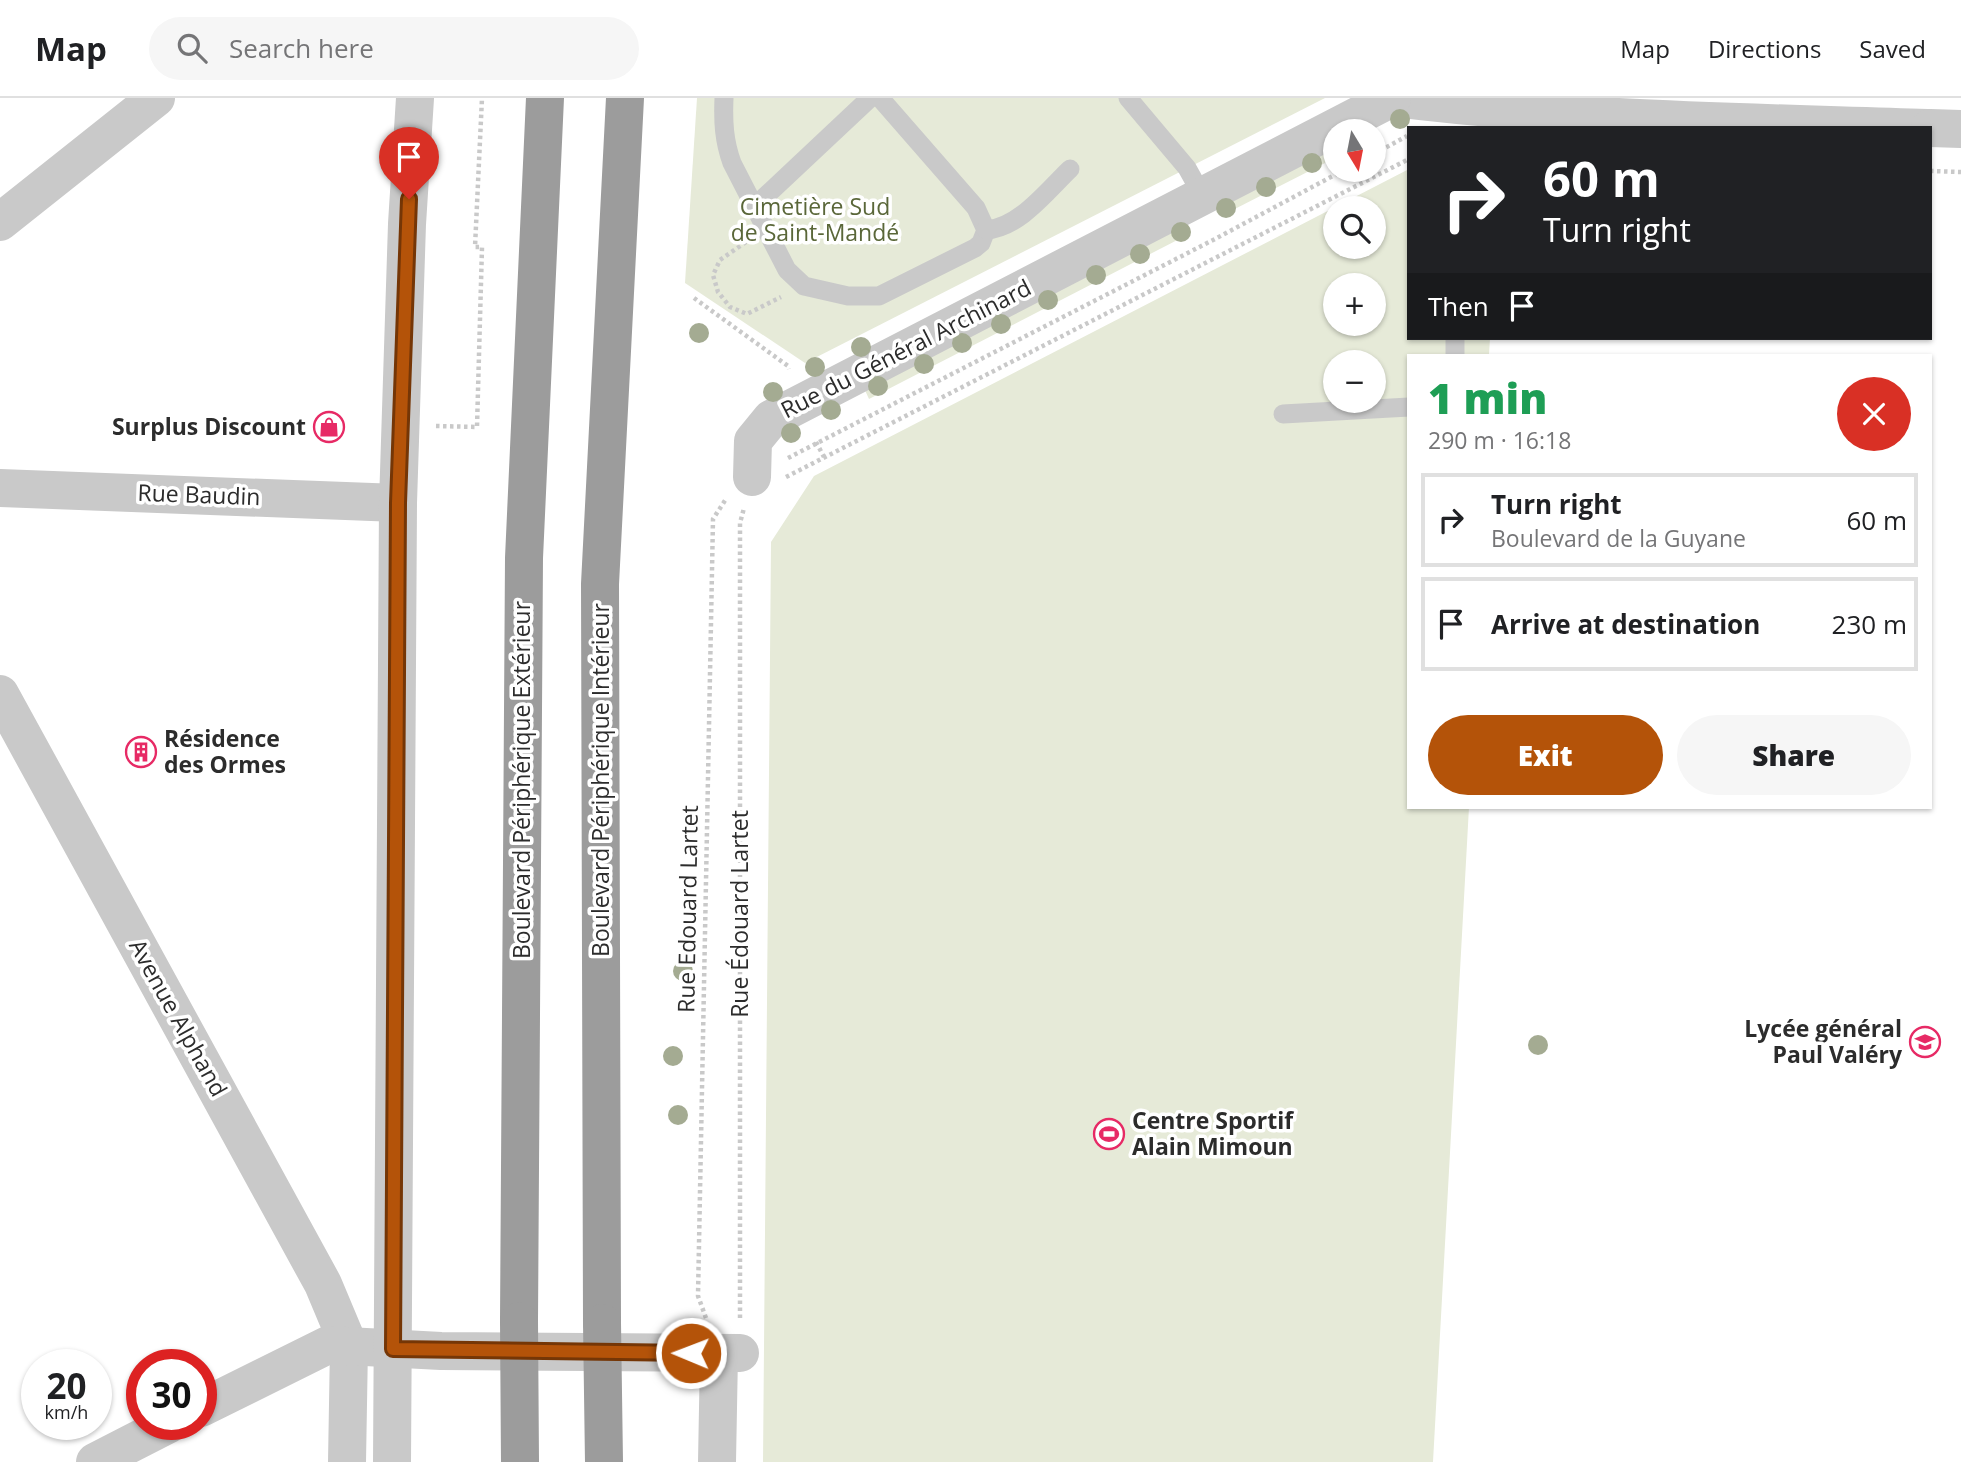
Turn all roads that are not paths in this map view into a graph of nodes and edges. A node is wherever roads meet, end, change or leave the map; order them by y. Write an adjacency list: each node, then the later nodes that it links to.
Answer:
1 (156, 98): 18 (street)
2 (415, 98): 24 (street)
3 (545, 98): 33 (highway, Boulevard Périphérique Extérieur, bridge)
4 (625, 98): 34 (highway, Boulevard Périphérique Intérieur, bridge)
5 (724, 98): 17 (lane)
6 (870, 98): 17 (lane)
7 (880, 98): 19 (lane)
8 (1393, 98): 11 (street); 16 (street, Rue du Général Archinard)
9 (1136, 101): 16 (lane)
10 (1608, 107): 11 (street); 12 (street)
11 (1475, 118)
12 (1898, 126)
13 (1932, 128): 14 (street)
14 (1961, 129)
15 (1070, 169): 19 (lane)
16 (1202, 195): 23 (street, Rue du Général Archinard)
17 (755, 206): 19 (lane)
18 (0, 222)
19 (986, 230)
20 (1407, 407): 21 (lane)
21 (1283, 414)
22 (0, 488): 24 (street, Rue Baudin)
23 (757, 493)
24 (398, 503): 27 (street)
25 (0, 694): 26 (street, Avenue Alphand)
26 (349, 1346): 27 (street); 28 (street); 31 (street)
27 (393, 1349): 32 (street); 35 (street)
28 (217, 1400)
29 (138, 1440): 30 (street)
30 (95, 1462)
31 (346, 1462)
32 (393, 1462)
33 (520, 1462)
34 (604, 1462)
35 (718, 1462)

